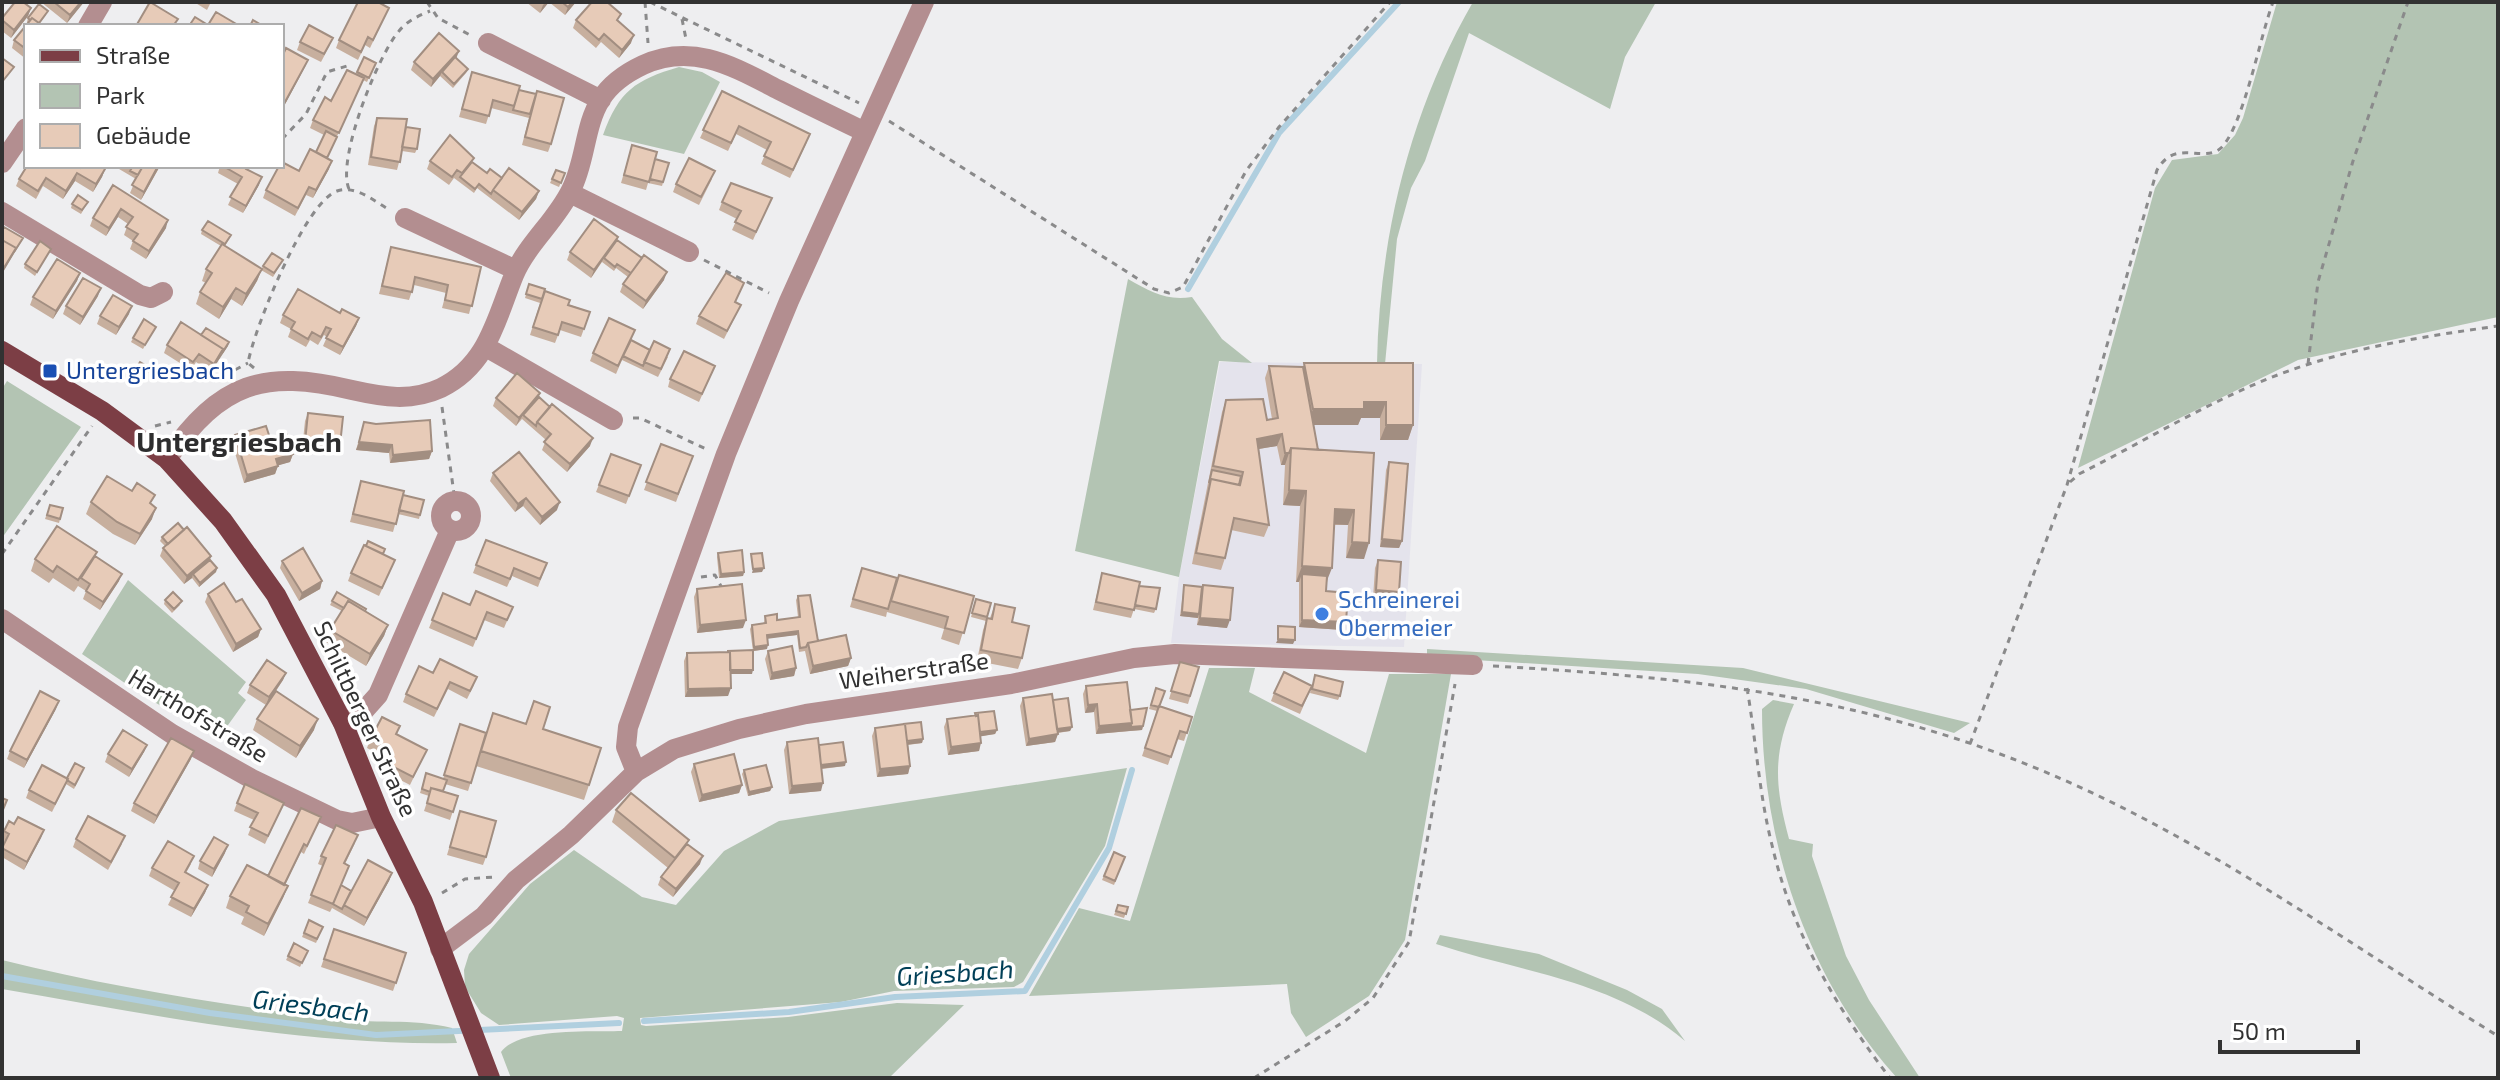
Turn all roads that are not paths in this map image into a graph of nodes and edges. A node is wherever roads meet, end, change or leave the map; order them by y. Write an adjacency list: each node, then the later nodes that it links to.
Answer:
1 (102, 2): 3 (street)
2 (924, 2): 7 (street)
3 (89, 24)
4 (488, 43): 5 (street)
5 (601, 100): 7 (street); 9 (street)
6 (24, 131): 8 (street)
7 (865, 132): 23 (street)
8 (2, 163)
9 (570, 193): 12 (street); 13 (street)
10 (2, 212): 14 (street)
11 (405, 218): 13 (street)
12 (689, 252)
13 (516, 270): 15 (street)
14 (163, 292)
15 (486, 347): 17 (street); 18 (street)
16 (2, 351): 18 (main road, Schiltberger Straße)
17 (613, 420)
18 (167, 459): 22 (main road, Schiltberger Straße)
19 (455, 501): 22 (street)
20 (2, 619): 24 (street, Harthofstraße)
21 (1466, 665): 23 (street, Weiherstraße)
22 (343, 723): 24 (main road, Schiltberger Straße)
23 (636, 772): 25 (street, Weiherstraße)
24 (381, 817): 25 (main road, Schiltberger Straße)
25 (440, 949): 26 (main road, Schiltberger Straße)
26 (490, 1078)

